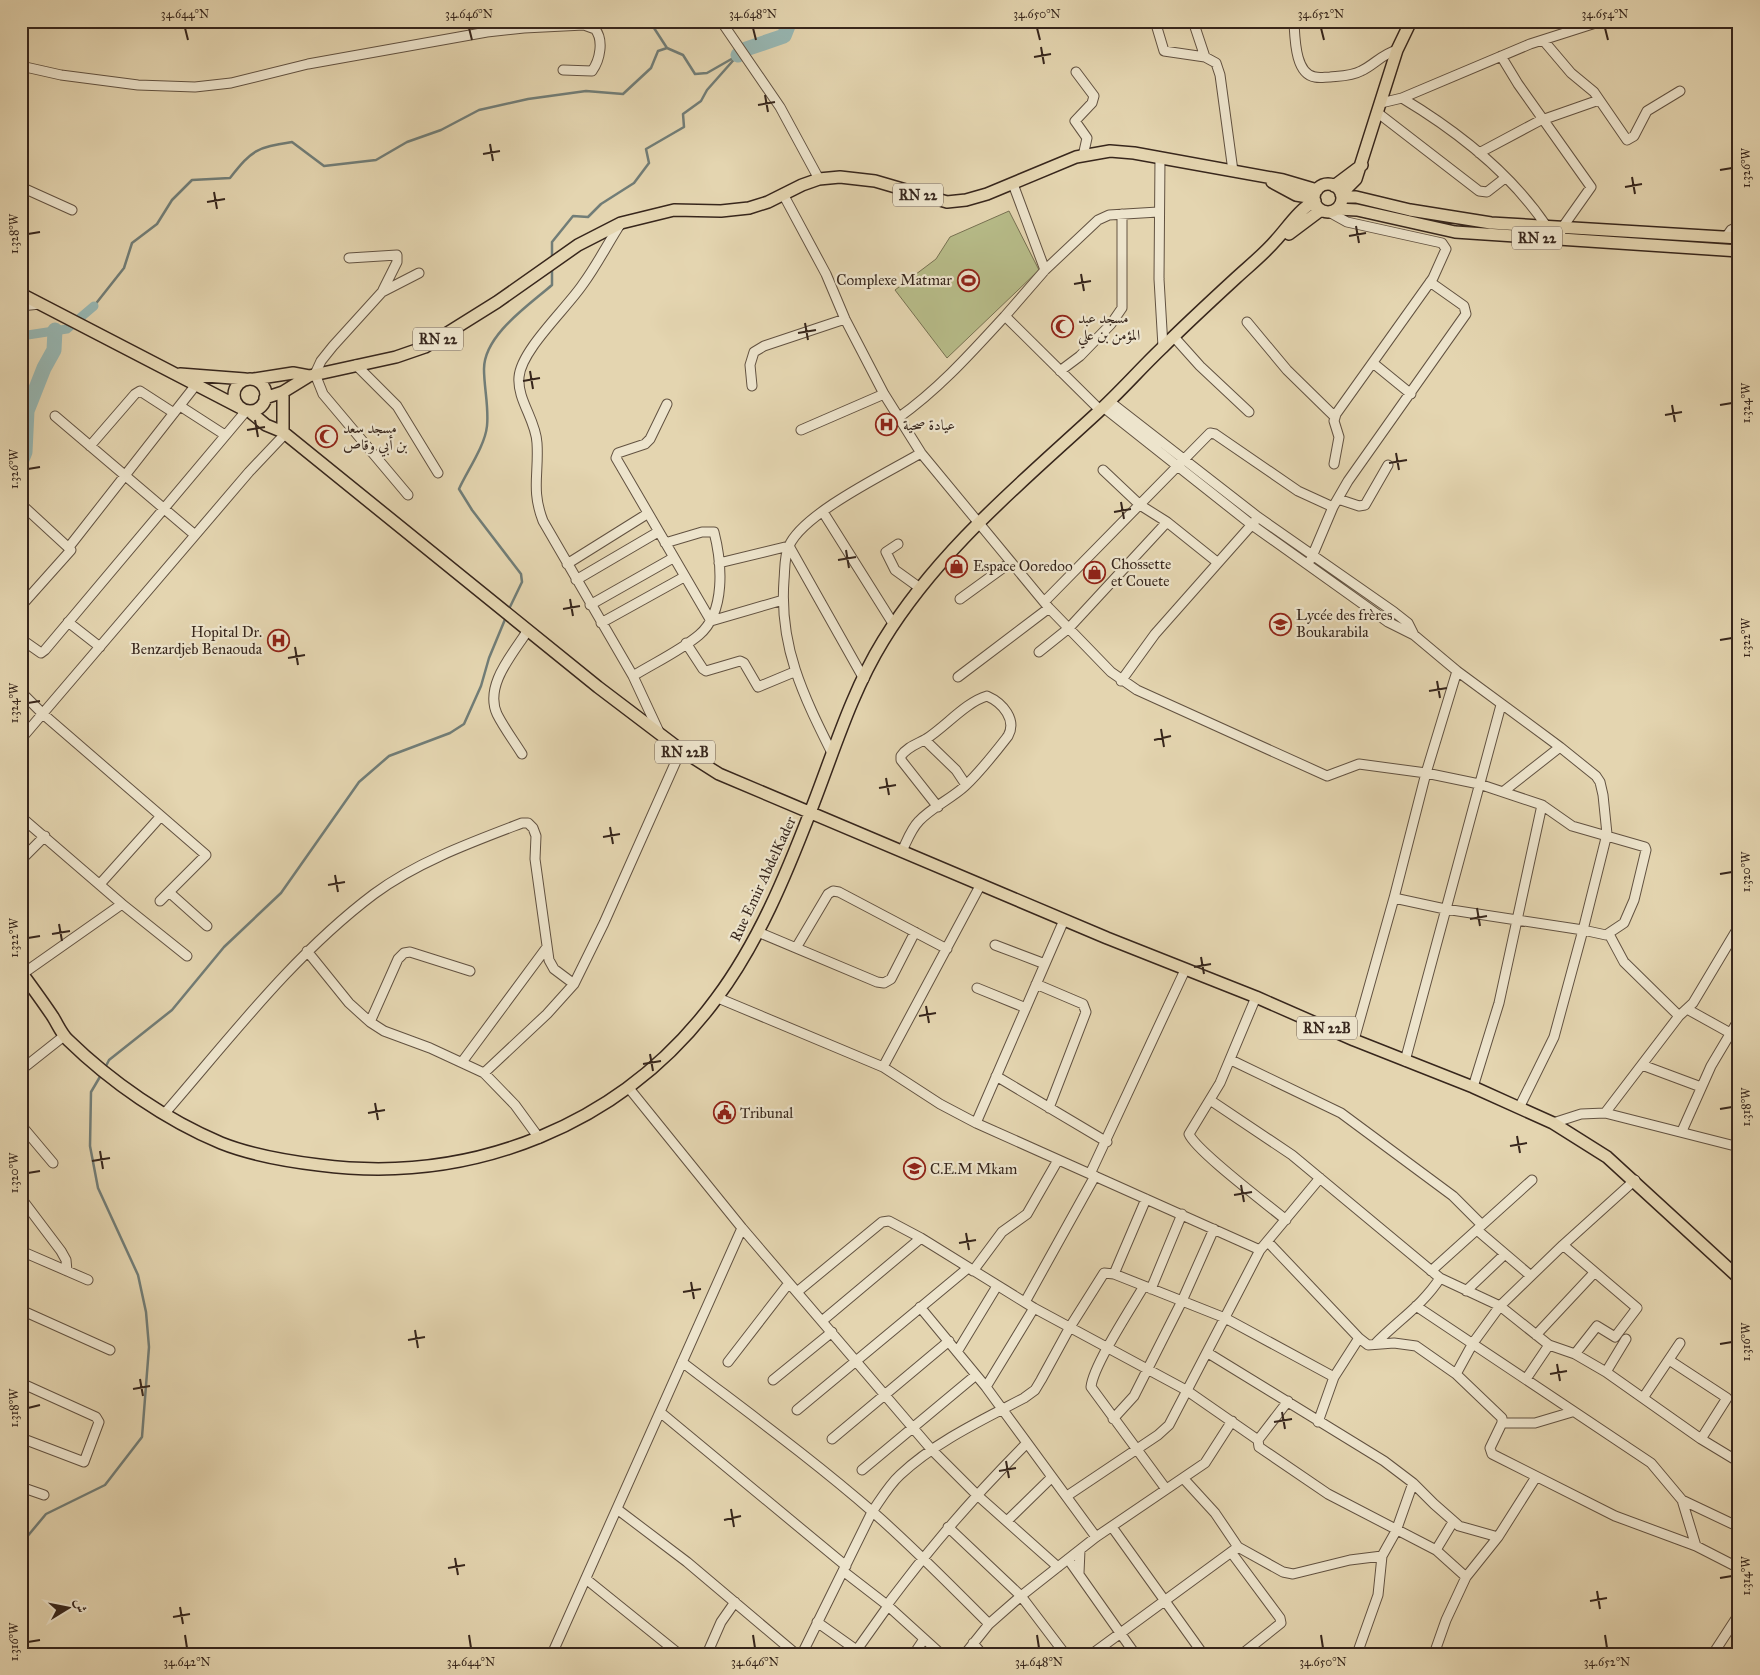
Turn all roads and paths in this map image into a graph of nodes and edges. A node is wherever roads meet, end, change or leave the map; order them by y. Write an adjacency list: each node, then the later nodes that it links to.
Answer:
1 (721, 21): 24 (street)
2 (1155, 21): 10 (street)
3 (1193, 21): 10 (street)
4 (1411, 21): 8 (main road)
5 (1602, 21): 7 (street)
6 (1294, 23): 8 (street)
7 (1543, 40): 9 (street); 16 (street)
8 (1397, 50): 17 (main road)
9 (1501, 56): 15 (street); 18 (street)
10 (1205, 57): 22 (street)
11 (21, 66): 12 (street)
12 (562, 70)
13 (1076, 72): 20 (street)
14 (1680, 91): 16 (street)
15 (1402, 98): 17 (street); 19 (street)
16 (1599, 100): 18 (street)
17 (1380, 108): 23 (street); 27 (main road)
18 (1544, 119): 19 (street); 38 (street)
19 (1480, 153): 23 (street)
20 (1083, 156): 21 (main road, RN 22); 25 (main road, RN 22)
21 (1160, 158): 22 (main road, RN 22); 32 (street)
22 (1233, 171): 29 (main road, RN 22)
23 (1505, 178): 37 (street)
24 (820, 179): 25 (main road, RN 22); 28 (main road, RN 22)
25 (1013, 184): 45 (street)
26 (21, 187): 31 (street)
27 (1339, 192): 29 (main road); 29 (main road); 30 (main road, RN 22)
28 (783, 194): 35 (main road, RN 22); 53 (street)
29 (1322, 203): 34 (main road, RN 22); 47 (street); 55 (main road, Rue Emir AbdelKader)
30 (1387, 204): 34 (main road); 37 (main road, RN 22)
31 (72, 210)
32 (1158, 212): 33 (street); 56 (street)
33 (1122, 214): 45 (street); 59 (street)
34 (1384, 216): 41 (main road, RN 22)
35 (621, 223): 58 (main road, RN 22); 110 (street)
36 (1739, 226): 39 (street)
37 (1547, 227): 38 (main road, RN 22)
38 (1562, 228): 41 (street); 42 (main road, RN 22)
39 (1726, 237): 40 (main road, RN 22); 42 (main road, RN 22)
40 (1739, 238)
41 (1561, 240): 42 (main road, RN 22)
42 (1673, 241): 43 (main road, RN 22)
43 (1739, 251)
44 (349, 258): 48 (street)
45 (1045, 270): 52 (street)
46 (419, 273): 48 (street)
47 (1430, 282): 57 (street); 67 (street)
48 (382, 292): 61 (street)
49 (21, 294): 50 (main road, RN 22)
50 (40, 304): 51 (street); 60 (main road, RN 22)
51 (21, 306)
52 (1005, 316): 59 (street); 76 (street)
53 (846, 319): 64 (street); 66 (street)
54 (1247, 322): 75 (street)
55 (1174, 337): 56 (main road, Rue Emir AbdelKader); 73 (street)
56 (1163, 347): 70 (main road, Rue Emir AbdelKader)
57 (1373, 363): 67 (street); 75 (street)
58 (356, 366): 61 (main road, RN 22); 86 (street)
59 (1060, 371): 70 (street)
60 (176, 374): 62 (main road, RN 22); 63 (main road, RN 22)
61 (312, 375): 62 (main road, RN 22); 65 (main road, RN 22); 88 (street)
62 (250, 379): 68 (main road); 72 (main road)
63 (195, 386): 71 (street); 72 (main road, RN 22)
64 (752, 386)
65 (283, 392): 68 (main road, RN 22); 78 (main road)
66 (884, 394): 76 (street); 77 (street)
67 (1411, 394): 89 (street)
68 (265, 398): 72 (main road); 78 (main road, RN 22B)
69 (667, 404): 94 (street)
70 (1104, 406): 82 (street); 97 (main road, Rue Emir AbdelKader)
71 (177, 410): 79 (street); 80 (street); 87 (street)
72 (245, 410): 78 (main road, RN 22B); 79 (street)
73 (1249, 412)
74 (55, 416): 80 (street)
75 (1335, 417): 83 (street)
76 (898, 418): 81 (street)
77 (801, 430)
78 (284, 433): 100 (street); 124 (main road, RN 22B)
79 (225, 435): 92 (street)
80 (90, 446): 87 (street)
81 (921, 453): 93 (street); 97 (street)
82 (1180, 463): 89 (street); 91 (street); 95 (street); 98 (street)
83 (1334, 464)
84 (1388, 465): 89 (street)
85 (1103, 470): 91 (street)
86 (438, 473)
87 (125, 477): 92 (street); 104 (street)
88 (408, 495)
89 (1335, 503): 105 (street)
90 (21, 504): 104 (street)
91 (1140, 505): 96 (street); 119 (street)
92 (163, 508): 100 (street); 121 (street)
93 (823, 512): 103 (street); 123 (street)
94 (647, 514): 99 (street); 110 (street)
95 (1258, 516): 98 (street); 105 (street)
96 (1167, 522): 108 (street); 125 (street)
97 (978, 524): 107 (street); 114 (main road, Rue Emir AbdelKader)
98 (1252, 525): 108 (street); 111 (street)
99 (658, 532): 101 (street); 113 (street)
100 (195, 535): 129 (street)
101 (665, 543): 106 (street); 109 (street)
102 (898, 544): 114 (street)
103 (789, 546): 109 (street); 116 (street); 135 (street)
104 (69, 547): 117 (street)
105 (1313, 556): 111 (street); 126 (street)
106 (673, 558): 112 (street); 118 (street)
107 (1012, 562): 115 (street); 119 (street)
108 (1217, 562): 136 (street)
109 (719, 563): 120 (street)
110 (567, 564): 113 (street)
111 (1306, 564): 126 (street)
112 (684, 577): 120 (street); 122 (street)
113 (576, 580): 118 (street)
114 (920, 588): 123 (main road, Rue Emir AbdelKader)
115 (960, 598)
116 (783, 600): 120 (street); 132 (street)
117 (23, 601)
118 (590, 605): 122 (street)
119 (1046, 605): 125 (street); 134 (street)
120 (711, 621): 128 (street)
121 (68, 622): 127 (street); 129 (street)
122 (601, 624): 133 (street)
123 (894, 624): 135 (main road, Rue Emir AbdelKader)
124 (523, 626): 140 (main road, RN 22B); 146 (street)
125 (1069, 628): 130 (street); 136 (street)
126 (1414, 635): 131 (street)
127 (21, 640)
128 (686, 643): 132 (street); 133 (street)
129 (100, 647): 139 (street)
130 (1039, 652)
131 (1457, 671): 138 (street); 147 (street)
132 (794, 672): 145 (street)
133 (633, 676): 140 (street)
134 (958, 677)
135 (864, 679): 145 (main road, Rue Emir AbdelKader)
136 (1121, 680): 147 (street)
137 (21, 692): 139 (street)
138 (1501, 705): 143 (street); 148 (street)
139 (43, 714): 141 (street); 154 (street)
140 (660, 734): 144 (main road, RN 22B)
141 (21, 739)
142 (925, 740): 149 (street); 149 (street); 152 (street)
143 (1560, 748): 150 (street); 156 (street)
144 (681, 750): 153 (main road, RN 22B); 185 (street)
145 (832, 753): 153 (main road, Rue Emir AbdelKader)
146 (522, 754)
147 (1426, 773): 148 (street); 163 (street)
148 (1478, 784): 150 (street); 166 (street)
149 (966, 785): 152 (street)
150 (1504, 791): 151 (street)
151 (1542, 805): 156 (street); 168 (street)
152 (938, 807): 158 (street)
153 (810, 813): 158 (main road, RN 22B); 172 (main road, Rue Emir AbdelKader)
154 (161, 816): 160 (street); 162 (street)
155 (21, 817): 157 (street)
156 (1607, 834): 171 (street); 174 (street)
157 (45, 836): 159 (street); 160 (street)
158 (902, 851): 161 (main road, RN 22B)
159 (21, 860)
160 (100, 884): 165 (street)
161 (981, 884): 167 (main road, RN 22B); 178 (street)
162 (170, 892): 164 (street); 169 (street)
163 (1394, 898): 166 (street); 197 (street)
164 (160, 901)
165 (122, 904): 180 (street); 184 (street)
166 (1445, 909): 168 (street); 199 (street)
167 (1064, 920): 181 (street); 182 (main road, RN 22B)
168 (1516, 920): 171 (street); 207 (street)
169 (207, 926)
170 (1739, 926): 191 (street)
171 (1583, 930): 174 (street); 211 (street)
172 (758, 932): 177 (street); 189 (main road, Rue Emir AbdelKader)
173 (916, 932): 177 (street); 177 (street); 178 (street)
174 (1609, 934): 192 (street)
175 (995, 945): 181 (street)
176 (547, 947): 179 (street); 185 (street); 200 (street)
177 (796, 948)
178 (946, 949): 202 (street)
179 (307, 951): 194 (street); 213 (street)
180 (187, 956)
181 (1045, 964): 186 (street)
182 (1186, 970): 188 (main road, RN 22B); 219 (street)
183 (470, 971): 194 (street)
184 (22, 974): 196 (main road, Rue Emir AbdelKader)
185 (574, 984): 204 (street)
186 (1036, 984): 190 (street); 210 (street)
187 (977, 988): 190 (street)
188 (1256, 997): 197 (main road, RN 22B); 198 (street)
189 (718, 998): 202 (street); 206 (main road, Rue Emir AbdelKader)
190 (1026, 1008): 205 (street)
191 (1687, 1009): 192 (street); 195 (street)
192 (1679, 1016): 201 (street)
193 (1739, 1019): 195 (street)
194 (370, 1022): 200 (street)
195 (1732, 1034): 208 (street)
196 (64, 1036): 203 (street); 213 (main road, Rue Emir AbdelKader)
197 (1354, 1040): 199 (main road, RN 22B)
198 (1230, 1060): 209 (street); 231 (street)
199 (1405, 1061): 207 (main road, RN 22B)
200 (462, 1062): 204 (street)
201 (1642, 1065): 208 (street); 212 (street)
202 (883, 1066): 214 (street)
203 (21, 1070)
204 (484, 1073): 218 (street)
205 (996, 1076): 210 (street); 214 (street)
206 (628, 1087): 218 (main road, Rue Emir AbdelKader); 232 (street)
207 (1473, 1087): 211 (main road, RN 22B)
208 (1701, 1088): 217 (street)
209 (1210, 1100): 224 (street); 230 (street)
210 (1049, 1108): 219 (street)
211 (1519, 1108): 215 (main road, RN 22B)
212 (1605, 1113): 215 (street); 217 (street)
213 (165, 1114): 218 (main road, Rue Emir AbdelKader)
214 (976, 1123): 221 (street)
215 (1553, 1123): 226 (main road, RN 22B)
216 (21, 1125): 222 (street)
217 (1682, 1131): 220 (street)
218 (539, 1138)
219 (1107, 1142): 223 (street)
220 (1739, 1147)
221 (1058, 1160): 223 (street); 240 (street)
222 (53, 1163)
223 (1093, 1175): 228 (street); 255 (street)
224 (1320, 1178): 230 (street); 242 (street)
225 (1532, 1180): 231 (street)
226 (1635, 1180): 236 (street); 247 (main road, RN 22B)
227 (21, 1198): 241 (street)
228 (1146, 1199): 229 (street); 244 (street)
229 (1182, 1214): 233 (street); 251 (street)
230 (1286, 1220): 235 (street)
231 (1480, 1227): 239 (street); 242 (street)
232 (742, 1228): 249 (street); 279 (street)
233 (1214, 1229): 237 (street); 254 (street)
234 (921, 1238): 240 (street); 253 (street); 262 (street)
235 (1268, 1242): 237 (street); 266 (street)
236 (1562, 1245): 243 (street); 245 (street)
237 (1260, 1250): 261 (street)
238 (21, 1251): 241 (street)
239 (1505, 1254): 245 (street); 252 (street)
240 (970, 1269): 250 (street); 258 (street)
241 (67, 1271): 248 (street)
242 (1430, 1271): 246 (street)
243 (1594, 1273): 265 (street); 277 (street)
244 (1114, 1274): 251 (street); 263 (street)
245 (1531, 1276): 257 (street)
246 (1440, 1278): 252 (street); 256 (street)
247 (1739, 1278)
248 (88, 1280)
249 (789, 1283): 253 (street); 280 (street)
250 (997, 1286): 255 (street); 275 (street)
251 (1147, 1287): 254 (street); 273 (street)
252 (1466, 1291): 257 (street)
253 (797, 1292): 262 (street)
254 (1182, 1301): 261 (street); 282 (street)
255 (1025, 1302): 259 (street)
256 (1416, 1306): 269 (street); 271 (street)
257 (1500, 1306): 265 (street); 269 (street)
258 (920, 1308): 268 (street); 281 (street)
259 (1034, 1308): 263 (street); 290 (street)
260 (21, 1310): 274 (street)
261 (1225, 1318): 276 (street); 286 (street)
262 (822, 1321): 264 (street)
263 (1070, 1327): 273 (street); 295 (street)
264 (832, 1332): 281 (street); 287 (street)
265 (1536, 1334): 272 (street)
266 (1359, 1338): 271 (street); 286 (street)
267 (1626, 1338): 283 (street)
268 (949, 1342): 275 (street); 292 (street)
269 (1474, 1343): 284 (street); 288 (street)
270 (1680, 1343): 278 (street)
271 (1375, 1344): 284 (street)
272 (1549, 1345): 277 (street); 288 (street)
273 (1108, 1348): 282 (street); 299 (street)
274 (110, 1350)
275 (957, 1352): 285 (street)
276 (1208, 1353): 291 (street); 294 (street)
277 (1575, 1354): 283 (street)
278 (1669, 1360): 293 (street); 306 (street)
279 (682, 1362): 297 (street); 324 (street)
280 (728, 1362)
281 (857, 1362): 292 (street); 296 (street)
282 (1147, 1369): 291 (street); 299 (street)
283 (1606, 1372): 293 (street)
284 (1456, 1374): 302 (street)
285 (976, 1375): 290 (street); 303 (street)
286 (1334, 1377): 301 (street)
287 (773, 1380)
288 (1526, 1380): 298 (street)
289 (21, 1383): 304 (street)
290 (986, 1387): 295 (street)
291 (1186, 1390): 300 (street); 310 (street)
292 (884, 1394): 303 (street); 305 (street)
293 (1643, 1398): 306 (street)
294 (1288, 1401): 301 (street); 307 (street)
295 (1003, 1409): 308 (street); 309 (street)
296 (797, 1410)
297 (660, 1412): 323 (street); 341 (street)
298 (1572, 1412): 302 (street); 322 (street)
299 (1113, 1419): 310 (street)
300 (1232, 1420): 307 (street); 315 (street)
301 (1318, 1422): 316 (street)
302 (1502, 1423): 314 (street)
303 (913, 1428): 309 (street); 312 (street)
304 (21, 1438)
305 (832, 1439)
306 (1701, 1439): 311 (street)
307 (1258, 1440): 330 (street)
308 (1027, 1443): 313 (street); 319 (street)
309 (931, 1449): 319 (street); 324 (street)
310 (1136, 1449): 318 (street); 321 (street)
311 (1739, 1462)
312 (862, 1470)
313 (1052, 1477): 321 (street); 325 (street)
314 (1536, 1477): 332 (street); 333 (street)
315 (1183, 1478): 318 (street); 335 (street)
316 (1413, 1483): 326 (street); 330 (street)
317 (21, 1487): 320 (street)
318 (1166, 1489): 328 (street)
319 (976, 1494): 325 (street); 327 (street)
320 (44, 1495)
321 (1067, 1496): 331 (street)
322 (1682, 1500): 329 (street); 333 (street)
323 (617, 1509): 345 (street); 348 (street)
324 (872, 1512): 338 (street); 341 (street)
325 (1007, 1521): 340 (street)
326 (1453, 1522): 332 (street); 336 (street)
327 (948, 1527): 338 (street); 346 (street)
328 (1112, 1527): 331 (street); 347 (street)
329 (1739, 1527)
330 (1396, 1530): 336 (street); 337 (street)
331 (1096, 1537): 334 (street)
332 (1498, 1537): 344 (street)
333 (1696, 1546): 342 (street)
334 (1080, 1550): 339 (street); 343 (street)
335 (1235, 1550): 337 (street); 347 (street); 370 (street)
336 (1436, 1550): 344 (street)
337 (1382, 1556): 371 (street)
338 (923, 1557): 349 (street); 352 (street)
339 (1068, 1560): 340 (street); 343 (street)
340 (1058, 1567): 346 (street)
341 (845, 1568): 349 (street); 351 (street)
342 (1739, 1568)
343 (1079, 1573): 353 (street)
344 (1466, 1577): 372 (street)
345 (586, 1578): 357 (street); 358 (street)
346 (1021, 1596): 352 (street); 366 (street)
347 (1165, 1600): 353 (street); 369 (street)
348 (735, 1602): 359 (street); 360 (street)
349 (887, 1605): 354 (street); 356 (street)
350 (1737, 1620): 373 (street)
351 (817, 1622): 356 (street); 361 (street)
352 (989, 1624): 355 (street)
353 (1121, 1633): 367 (street); 368 (street)
354 (924, 1639): 362 (street); 363 (street)
355 (973, 1643): 364 (street); 365 (street)
356 (859, 1652)
357 (552, 1654)
358 (679, 1654)
359 (708, 1654)
360 (796, 1654)
361 (802, 1654)
362 (914, 1654)
363 (941, 1654)
364 (966, 1654)
365 (982, 1654)
366 (1065, 1654)
367 (1092, 1654)
368 (1135, 1654)
369 (1203, 1654)
370 (1242, 1654)
371 (1357, 1654)
372 (1434, 1654)
373 (1713, 1654)

